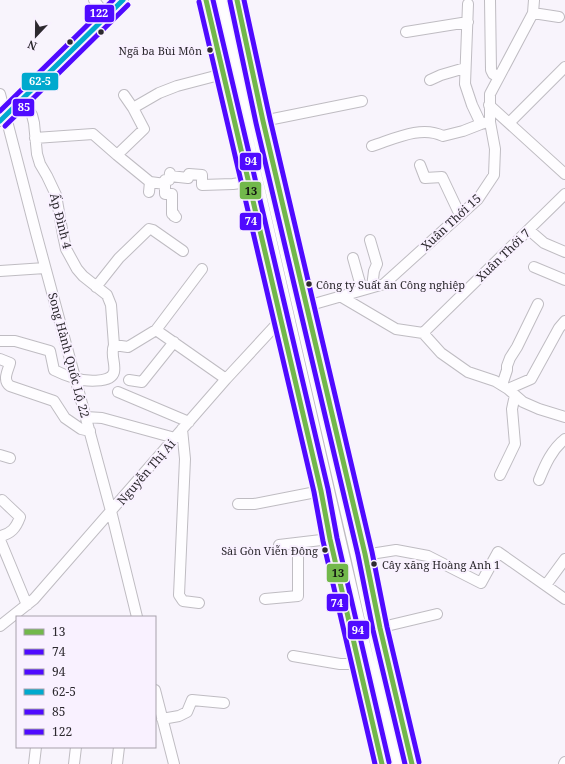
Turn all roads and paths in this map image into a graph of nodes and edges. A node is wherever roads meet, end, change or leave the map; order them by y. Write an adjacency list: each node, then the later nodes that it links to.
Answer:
1 (94, 0): 11 (street)
2 (123, 0): 11 (street)
3 (206, 0): 17 (highway)
4 (214, 0): 57 (highway)
5 (228, 0): 56 (highway)
6 (237, 0): 27 (highway)
7 (490, 0): 18 (street)
8 (534, 0): 10 (street, Xuân Thới 15)
9 (468, 4): 13 (street)
10 (533, 13): 12 (street); 18 (street, Xuân Thới 15)
11 (106, 16): 22 (street)
12 (559, 17)
13 (468, 22): 14 (street); 16 (street)
14 (406, 32)
15 (565, 67): 29 (street)
16 (465, 68): 19 (street); 28 (street)
17 (223, 74): 25 (street); 37 (highway)
18 (498, 77): 24 (street, Xuân Thới 15)
19 (430, 80)
20 (0, 94): 26 (street, Song Hành Quốc Lộ 22)
21 (124, 95): 25 (street)
22 (22, 100): 26 (street); 30 (street, Ấp Đình 4)
23 (362, 101): 27 (street)
24 (489, 105): 28 (street, Xuân Thới 15); 29 (street)
25 (133, 108): 32 (street)
26 (3, 118): 48 (street, Song Hành Quốc Lộ 22)
27 (263, 121): 56 (highway)
28 (486, 123): 31 (street); 40 (street, Xuân Thới 15)
29 (509, 123): 34 (street)
30 (35, 138): 32 (street); 52 (street, Ấp Đình 4)
31 (372, 146)
32 (117, 155): 36 (street)
33 (420, 165): 40 (street)
34 (565, 174)
35 (168, 178): 36 (street); 37 (street); 41 (street)
36 (150, 182): 38 (street)
37 (248, 182): 57 (highway)
38 (149, 192)
39 (564, 195): 42 (street, Xuân Thới 7)
40 (460, 215): 53 (street, Xuân Thới 15)
41 (176, 216)
42 (529, 230): 45 (street); 60 (street, Xuân Thới 7)
43 (370, 240): 53 (street)
44 (183, 251): 52 (street)
45 (565, 252)
46 (353, 258): 53 (street)
47 (534, 267): 51 (street)
48 (45, 268): 50 (street); 65 (street, Song Hành Quốc Lộ 22)
49 (202, 269): 59 (street)
50 (0, 271)
51 (565, 280)
52 (96, 287): 63 (street, Ấp Đình 4)
53 (367, 288): 54 (street, Xuân Thới 15)
54 (340, 296): 56 (street, Xuân Thới 15); 60 (street)
55 (538, 304): 68 (street)
56 (303, 307): 87 (highway)
57 (284, 316): 66 (street, Nguyễn Thị Ai); 78 (highway); 83 (highway)
58 (565, 321): 68 (street)
59 (156, 330): 62 (street); 63 (street)
60 (423, 333): 68 (street)
61 (0, 341): 65 (street, Ấp Đình 4)
62 (174, 342): 66 (street); 67 (street)
63 (114, 345): 65 (street, Ấp Đình 4)
64 (0, 359): 73 (street)
65 (75, 378): 70 (street, Song Hành Quốc Lộ 22)
66 (226, 379): 72 (street, Nguyễn Thị Ai)
67 (129, 380)
68 (508, 390): 71 (street); 76 (street)
69 (118, 392): 72 (street)
70 (86, 417): 73 (street, Song Hành Quốc Lộ 22); 74 (street)
71 (565, 417)
72 (186, 426): 74 (street, Nguyễn Thị Ai); 92 (street)
73 (90, 431): 81 (street, Song Hành Quốc Lộ 22)
74 (175, 438): 81 (street, Nguyễn Thị Ai)
75 (565, 439): 77 (street)
76 (500, 475)
77 (539, 480)
78 (321, 491): 80 (street); 83 (highway)
79 (2, 500): 82 (street)
80 (238, 504)
81 (111, 511): 93 (street, Nguyễn Thị Ai); 95 (street, Song Hành Quốc Lộ 22)
82 (0, 536)
83 (334, 538): 85 (street); 99 (highway)
84 (0, 540): 93 (street)
85 (298, 543): 86 (street); 90 (street)
86 (279, 545)
87 (362, 555): 89 (street); 97 (highway)
88 (565, 560): 89 (street)
89 (546, 585): 91 (street)
90 (265, 599)
91 (565, 599)
92 (199, 603)
93 (27, 605): 96 (street, Nguyễn Thị Ai)
94 (437, 614): 97 (street)
95 (137, 616)
96 (0, 626)
97 (377, 628): 112 (highway); 113 (highway)
98 (293, 656): 99 (street)
99 (363, 664): 110 (highway); 111 (highway)
100 (156, 694): 102 (street)
101 (224, 703): 102 (street)
102 (162, 719): 109 (street)
103 (36, 748): 106 (street)
104 (76, 748): 107 (street)
105 (118, 748): 108 (street)
106 (34, 764)
107 (74, 764)
108 (118, 764)
109 (174, 764)
110 (382, 764)
111 (391, 764)
112 (404, 764)
113 (412, 764)

